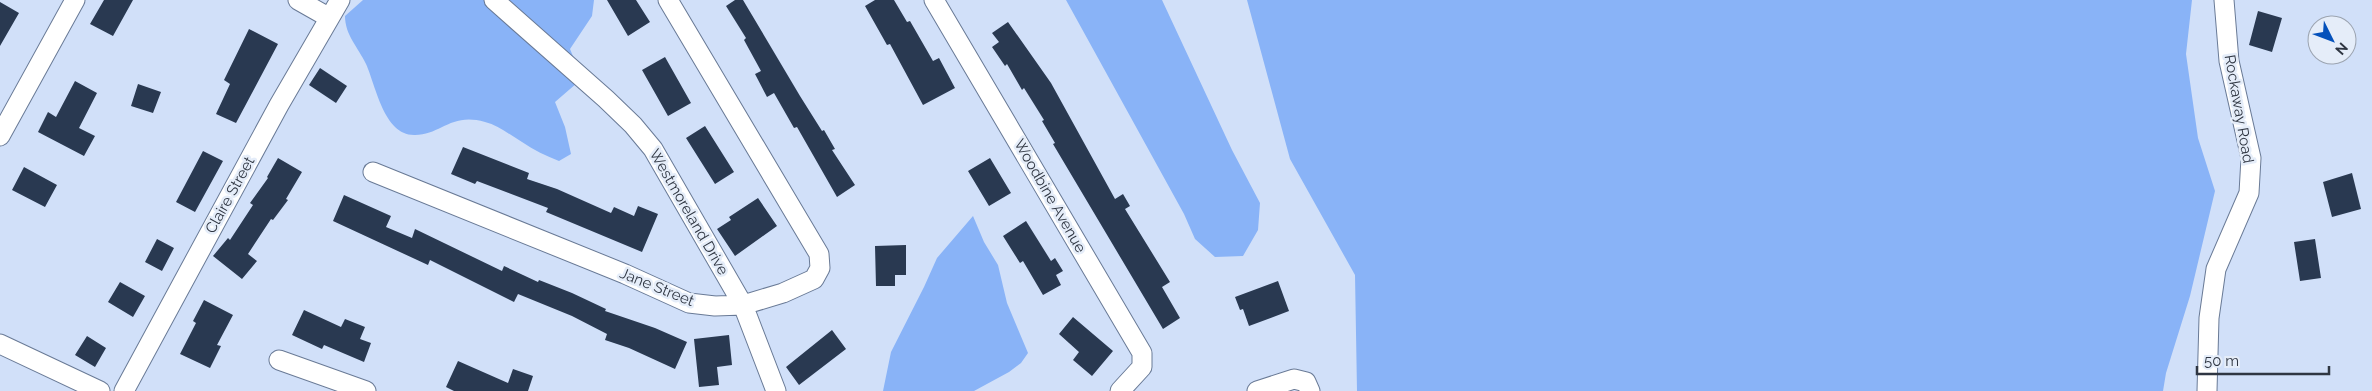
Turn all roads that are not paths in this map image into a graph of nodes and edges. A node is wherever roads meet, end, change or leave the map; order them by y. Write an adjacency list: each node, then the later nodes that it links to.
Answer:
1 (75, 0): 9 (street)
2 (298, 0): 8 (street)
3 (340, 0): 8 (street, Claire Street)
4 (494, 0): 11 (street, Westmoreland Drive)
5 (668, 0): 11 (street, Jane Street)
6 (934, 0): 18 (street, Woodbine Avenue)
7 (2224, 0): 21 (street, Rockaway Road)
8 (328, 18): 15 (street, Claire Street)
9 (0, 136)
10 (373, 172): 11 (street, Jane Street)
11 (743, 305): 17 (street, Westmoreland Drive)
12 (0, 344): 14 (street)
13 (279, 360): 16 (street)
14 (100, 391)
15 (124, 391)
16 (366, 391)
17 (776, 391)
18 (1120, 391)
19 (1257, 391): 20 (street)
20 (1310, 391)
21 (2207, 391)

